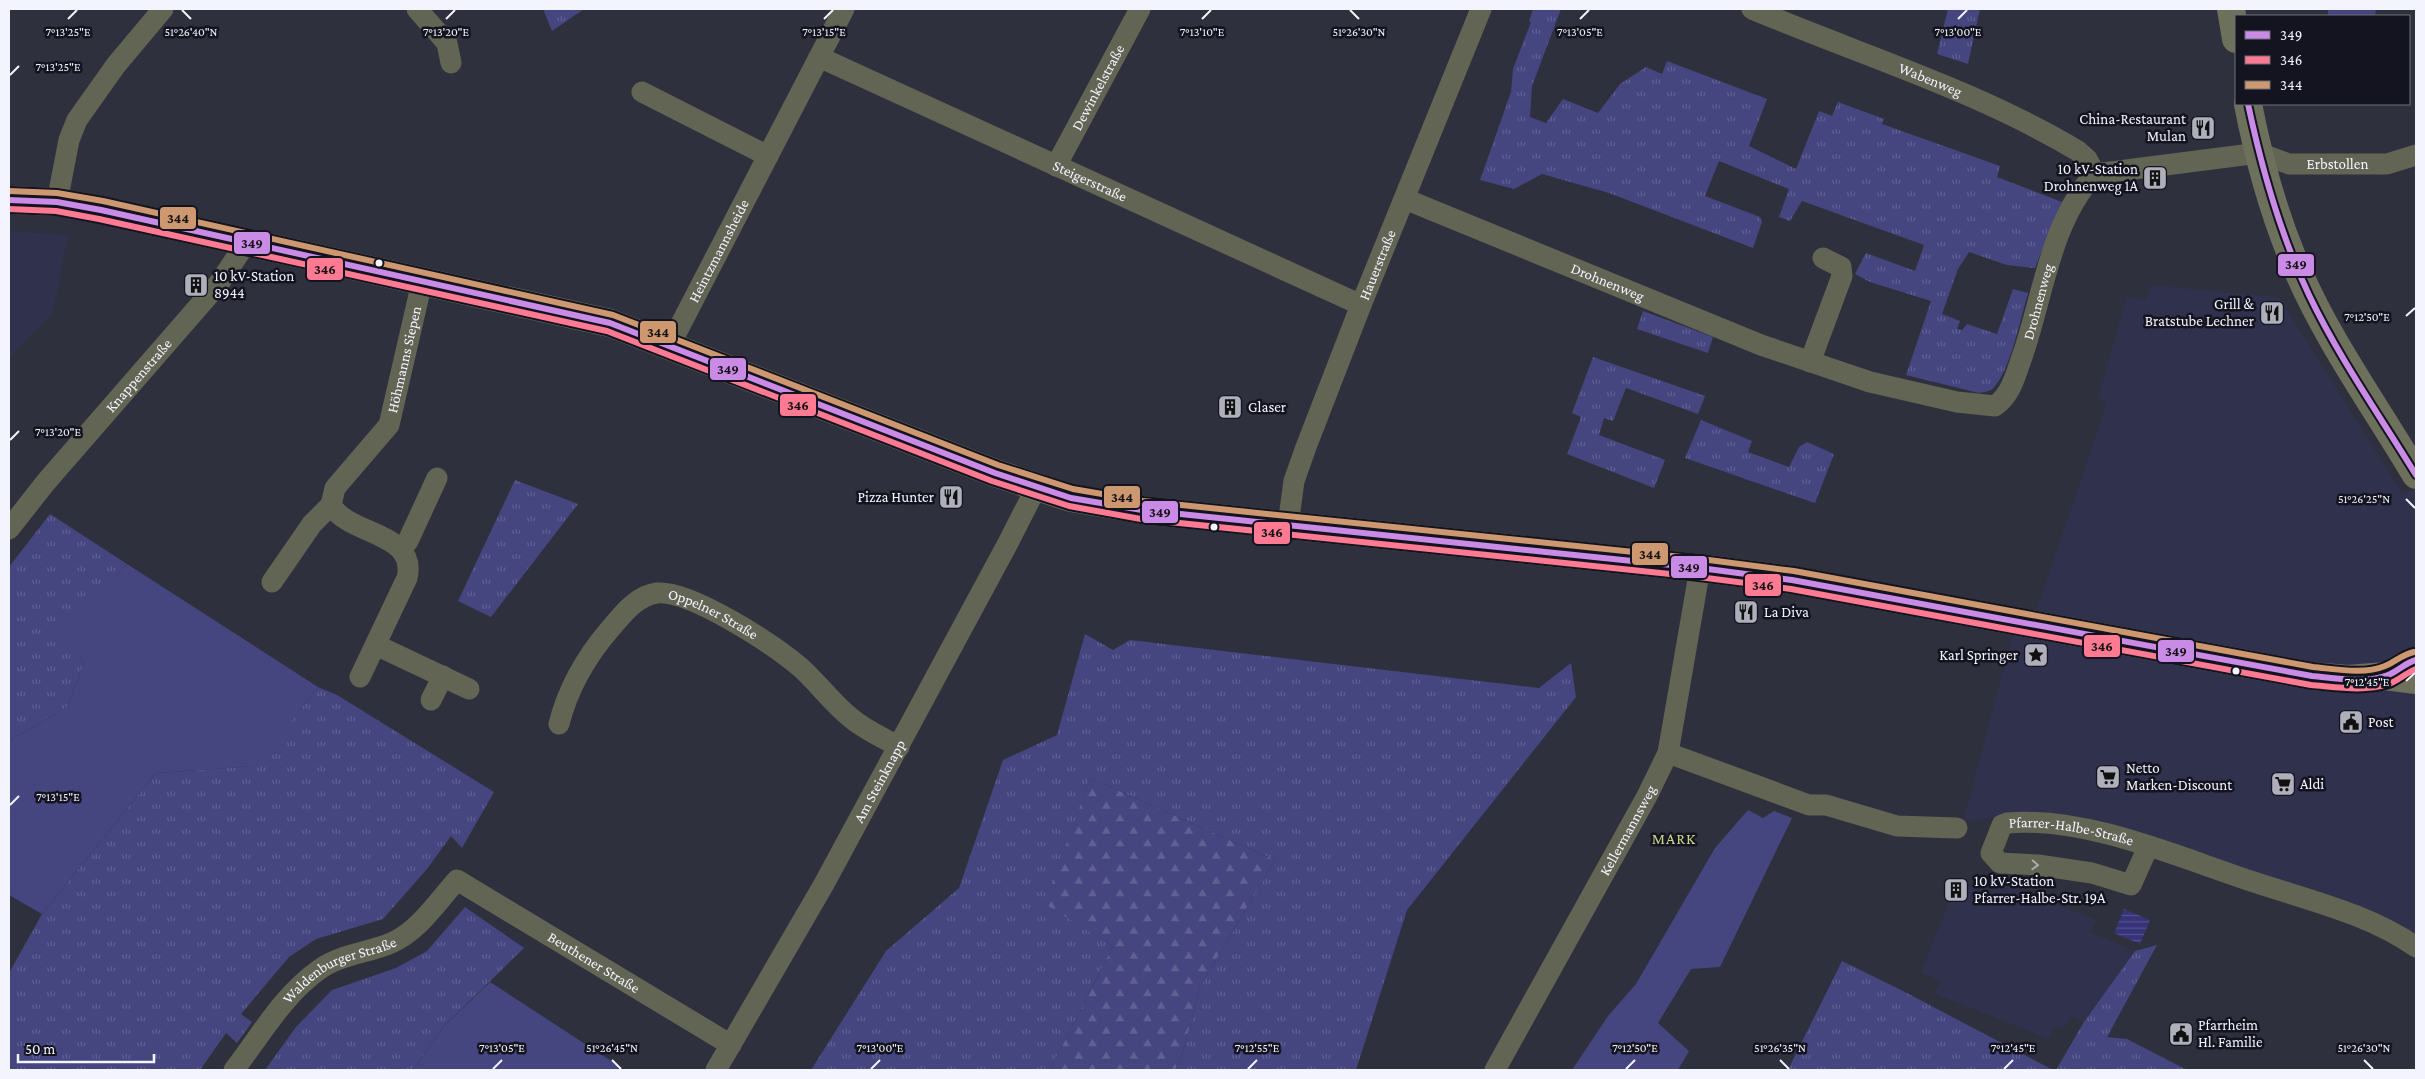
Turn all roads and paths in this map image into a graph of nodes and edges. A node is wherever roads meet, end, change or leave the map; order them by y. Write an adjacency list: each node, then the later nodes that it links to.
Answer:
1 (163, 9): 20 (street)
2 (417, 9): 10 (street)
3 (844, 9): 9 (street, Heintzmannsheide)
4 (1140, 9): 16 (street, Dewinkelstraße)
5 (1481, 9): 18 (street, Hauerstraße)
6 (1752, 9): 17 (street, Wabenweg)
7 (2231, 9): 8 (main road)
8 (2235, 33)
9 (819, 57): 15 (street, Heintzmannsheide); 16 (street, Steigerstraße)
10 (451, 63)
11 (642, 92): 15 (street)
12 (2248, 105): 13 (main road)
13 (2259, 152): 14 (street, Erbstollen); 17 (street); 27 (main road)
14 (2416, 155)
15 (768, 156): 25 (street, Heintzmannsheide)
16 (1056, 166): 24 (street, Steigerstraße)
17 (2095, 174): 26 (street, Drohnenweg)
18 (1405, 199): 24 (street, Hauerstraße); 26 (street, Drohnenweg)
19 (9, 200): 20 (main road)
20 (57, 202): 21 (main road)
21 (246, 243): 23 (main road); 32 (street, Knappenstraße)
22 (1823, 258): 26 (street)
23 (422, 282): 25 (main road); 30 (street, Höhmanns Siepen)
24 (1361, 305): 31 (street, Hauerstraße)
25 (670, 345): 29 (main road)
26 (1810, 362)
27 (2416, 475)
28 (437, 478): 33 (street)
29 (1036, 488): 31 (main road); 45 (street, Am Steinknapp)
30 (331, 505): 33 (street); 35 (street, Höhmanns Siepen)
31 (1288, 525): 34 (main road)
32 (9, 529)
33 (401, 549): 36 (street)
34 (1700, 568): 39 (main road); 46 (street, Kellermannsweg)
35 (272, 582)
36 (376, 645): 38 (street); 40 (street)
37 (2416, 660): 39 (main road)
38 (443, 676): 42 (street); 43 (street)
39 (2385, 676): 41 (main road)
40 (360, 677)
41 (2416, 680)
42 (470, 689)
43 (431, 700)
44 (558, 724): 45 (street, Oppelner Straße)
45 (899, 747): 51 (street, Am Steinknapp)
46 (1668, 752): 47 (street); 54 (street, Kellermannsweg)
47 (1957, 828)
48 (2148, 847): 48 (street, Pfarrer-Halbe-Straße, one-way to 48); 50 (street, Pfarrer-Halbe-Straße)
49 (456, 880): 51 (street, Beuthener Straße); 52 (street, Waldenburger Straße)
50 (2416, 947)
51 (731, 1045): 53 (street, Am Steinknapp)
52 (234, 1070)
53 (716, 1070)
54 (1495, 1070)

